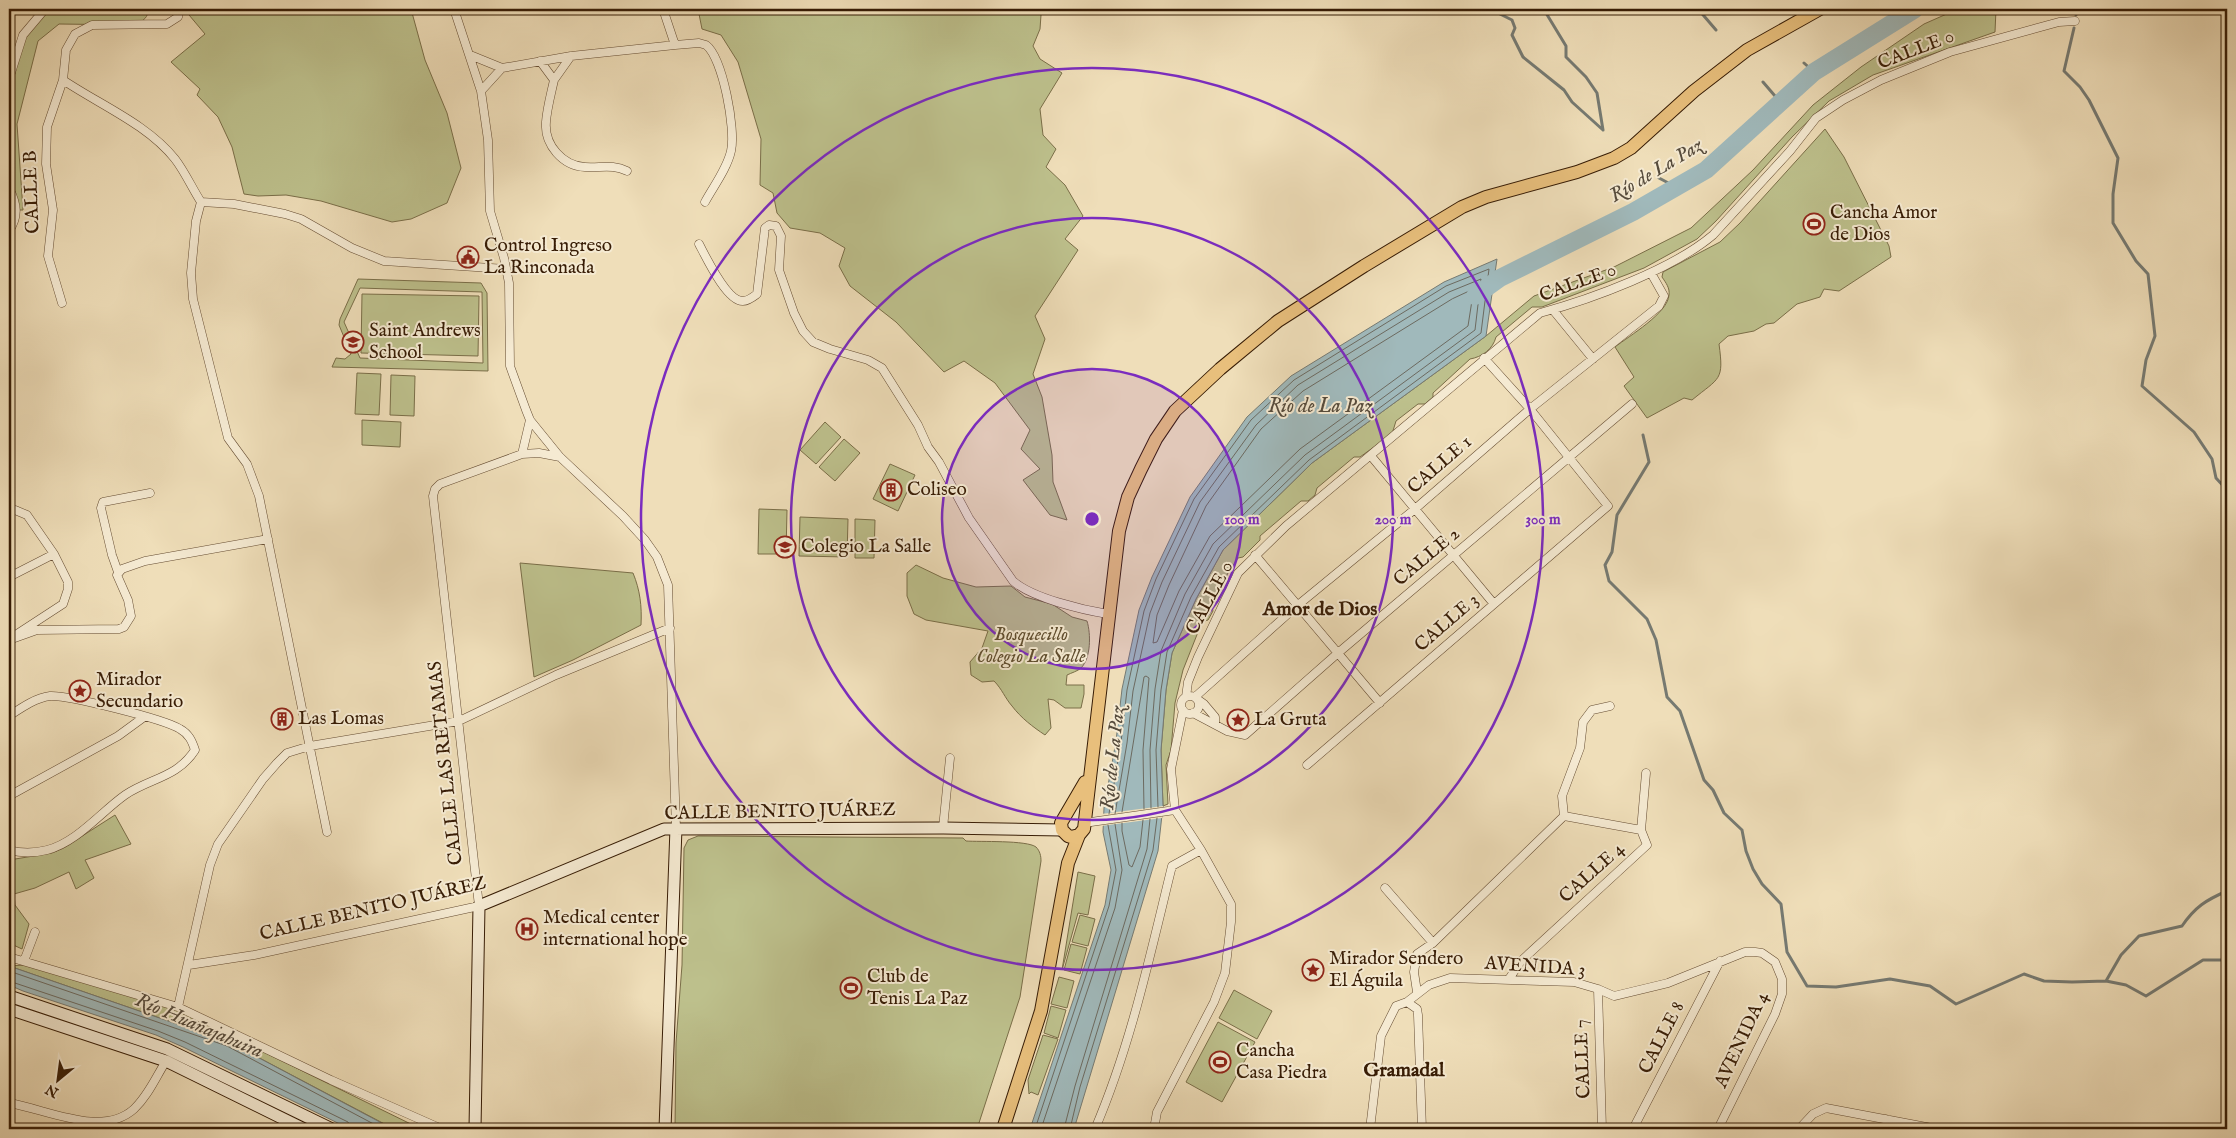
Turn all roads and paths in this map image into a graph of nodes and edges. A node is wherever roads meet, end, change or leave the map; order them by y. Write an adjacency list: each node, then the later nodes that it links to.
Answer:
1 (44, 9): 12 (street)
2 (180, 9): 13 (street, CALLE B)
3 (454, 9): 8 (street)
4 (662, 9): 7 (street)
5 (1820, 9): 46 (main road)
6 (2075, 21): 23 (street, CALLE 0)
7 (675, 45): 9 (street); 19 (street)
8 (470, 55): 11 (street); 15 (street)
9 (571, 56): 10 (street); 14 (street)
10 (540, 61): 11 (street); 14 (street)
11 (502, 68): 15 (street)
12 (9, 80)
13 (62, 80): 18 (street); 24 (street, CALLE B)
14 (554, 80): 16 (street)
15 (481, 91): 22 (street)
16 (627, 171)
17 (9, 188): 20 (street)
18 (201, 202): 22 (street); 38 (street)
19 (705, 202)
20 (9, 231)
21 (699, 244): 46 (street)
22 (506, 269): 30 (street)
23 (1651, 273): 25 (street, CALLE 0); 27 (street, CALLE 1)
24 (62, 303)
25 (1553, 310): 26 (street, CALLE 0); 27 (street)
26 (1484, 358): 29 (street); 32 (street, CALLE 0)
27 (1593, 359): 29 (street, CALLE 1)
28 (1632, 404): 34 (street, CALLE 2)
29 (1530, 409): 34 (street); 36 (street, CALLE 1)
30 (530, 420): 31 (street); 33 (street)
31 (522, 454): 33 (street, CALLE LAS RETAMAS); 57 (street, CALLE LAS RETAMAS)
32 (1371, 456): 36 (street); 40 (street, CALLE 0)
33 (560, 457): 47 (street)
34 (1569, 458): 41 (street, CALLE 2); 44 (street, CALLE 3)
35 (150, 493): 42 (street)
36 (1415, 509): 41 (street); 45 (street, CALLE 1)
37 (9, 510): 39 (street)
38 (268, 539): 42 (street); 59 (street)
39 (54, 554): 43 (street); 48 (street)
40 (1255, 555): 45 (street); 50 (street, CALLE 0)
41 (1454, 556): 44 (street); 49 (street, CALLE 2)
42 (118, 572): 48 (street)
43 (9, 577)
44 (1494, 604): 52 (street, CALLE 3)
45 (1298, 605): 49 (street); 51 (street, CALLE 1)
46 (1108, 614): 62 (main road)
47 (670, 628): 57 (street); 69 (street)
48 (9, 640)
49 (1338, 653): 52 (street); 58 (street, CALLE 2)
50 (1186, 697): 51 (street); 54 (street, CALLE 0)
51 (1196, 698): 54 (street); 58 (street)
52 (1380, 703): 61 (street, CALLE 3)
53 (1610, 706): 66 (street)
54 (1189, 712): 58 (street); 65 (street)
55 (9, 716): 56 (street)
56 (144, 717): 64 (street); 74 (street)
57 (458, 721): 59 (street); 78 (street, CALLE LAS RETAMAS)
58 (1215, 723)
59 (310, 746): 72 (street); 84 (street)
60 (950, 758): 70 (street)
61 (1307, 764)
62 (1090, 772): 67 (main road); 68 (main road)
63 (1646, 773): 71 (street, CALLE 4)
64 (9, 796)
65 (1175, 810): 68 (street); 75 (street)
66 (1564, 816): 71 (street); 80 (street)
67 (1065, 817): 68 (main road); 73 (main road)
68 (1086, 826): 73 (main road); 76 (main road)
69 (676, 828): 70 (main road, CALLE BENITO JUÁREZ); 78 (main road, CALLE BENITO JUÁREZ); 100 (main road)
70 (943, 828): 73 (main road, CALLE BENITO JUÁREZ)
71 (1642, 830): 85 (street, CALLE 4)
72 (327, 832)
73 (1063, 832): 76 (main road)
74 (9, 850)
75 (1201, 850): 102 (street); 103 (street)
76 (1068, 863): 101 (main road)
77 (1385, 888): 80 (street)
78 (479, 906): 84 (street, CALLE BENITO JUÁREZ); 99 (main road, CALLE LAS RETAMAS)
79 (35, 932): 82 (street)
80 (1433, 943): 87 (street)
81 (9, 957): 82 (street)
82 (24, 961): 90 (street)
83 (1720, 961): 86 (street, AVENIDA 3); 107 (street, CALLE 8); 108 (street, AVENIDA 4)
84 (189, 964): 90 (street)
85 (1509, 979): 86 (street, AVENIDA 3); 87 (street, AVENIDA 3)
86 (1598, 989): 106 (street, CALLE 7)
87 (1417, 992): 89 (street, AVENIDA 3)
88 (9, 997): 97 (main road)
89 (1407, 1002): 104 (street, AVENIDA 3); 105 (street)
90 (178, 1007): 98 (street)
91 (9, 1009): 92 (main road)
92 (166, 1061): 93 (street); 95 (main road)
93 (9, 1103)
94 (1886, 1119): 109 (street); 110 (street); 111 (street)
95 (291, 1126): 96 (main road)
96 (304, 1129)
97 (332, 1129)
98 (442, 1129)
99 (475, 1129)
100 (665, 1129)
101 (1003, 1129)
102 (1095, 1129)
103 (1154, 1129)
104 (1370, 1129)
105 (1422, 1129)
106 (1602, 1129)
107 (1633, 1129)
108 (1718, 1129)
109 (1799, 1129)
110 (1883, 1129)
111 (1938, 1129)

